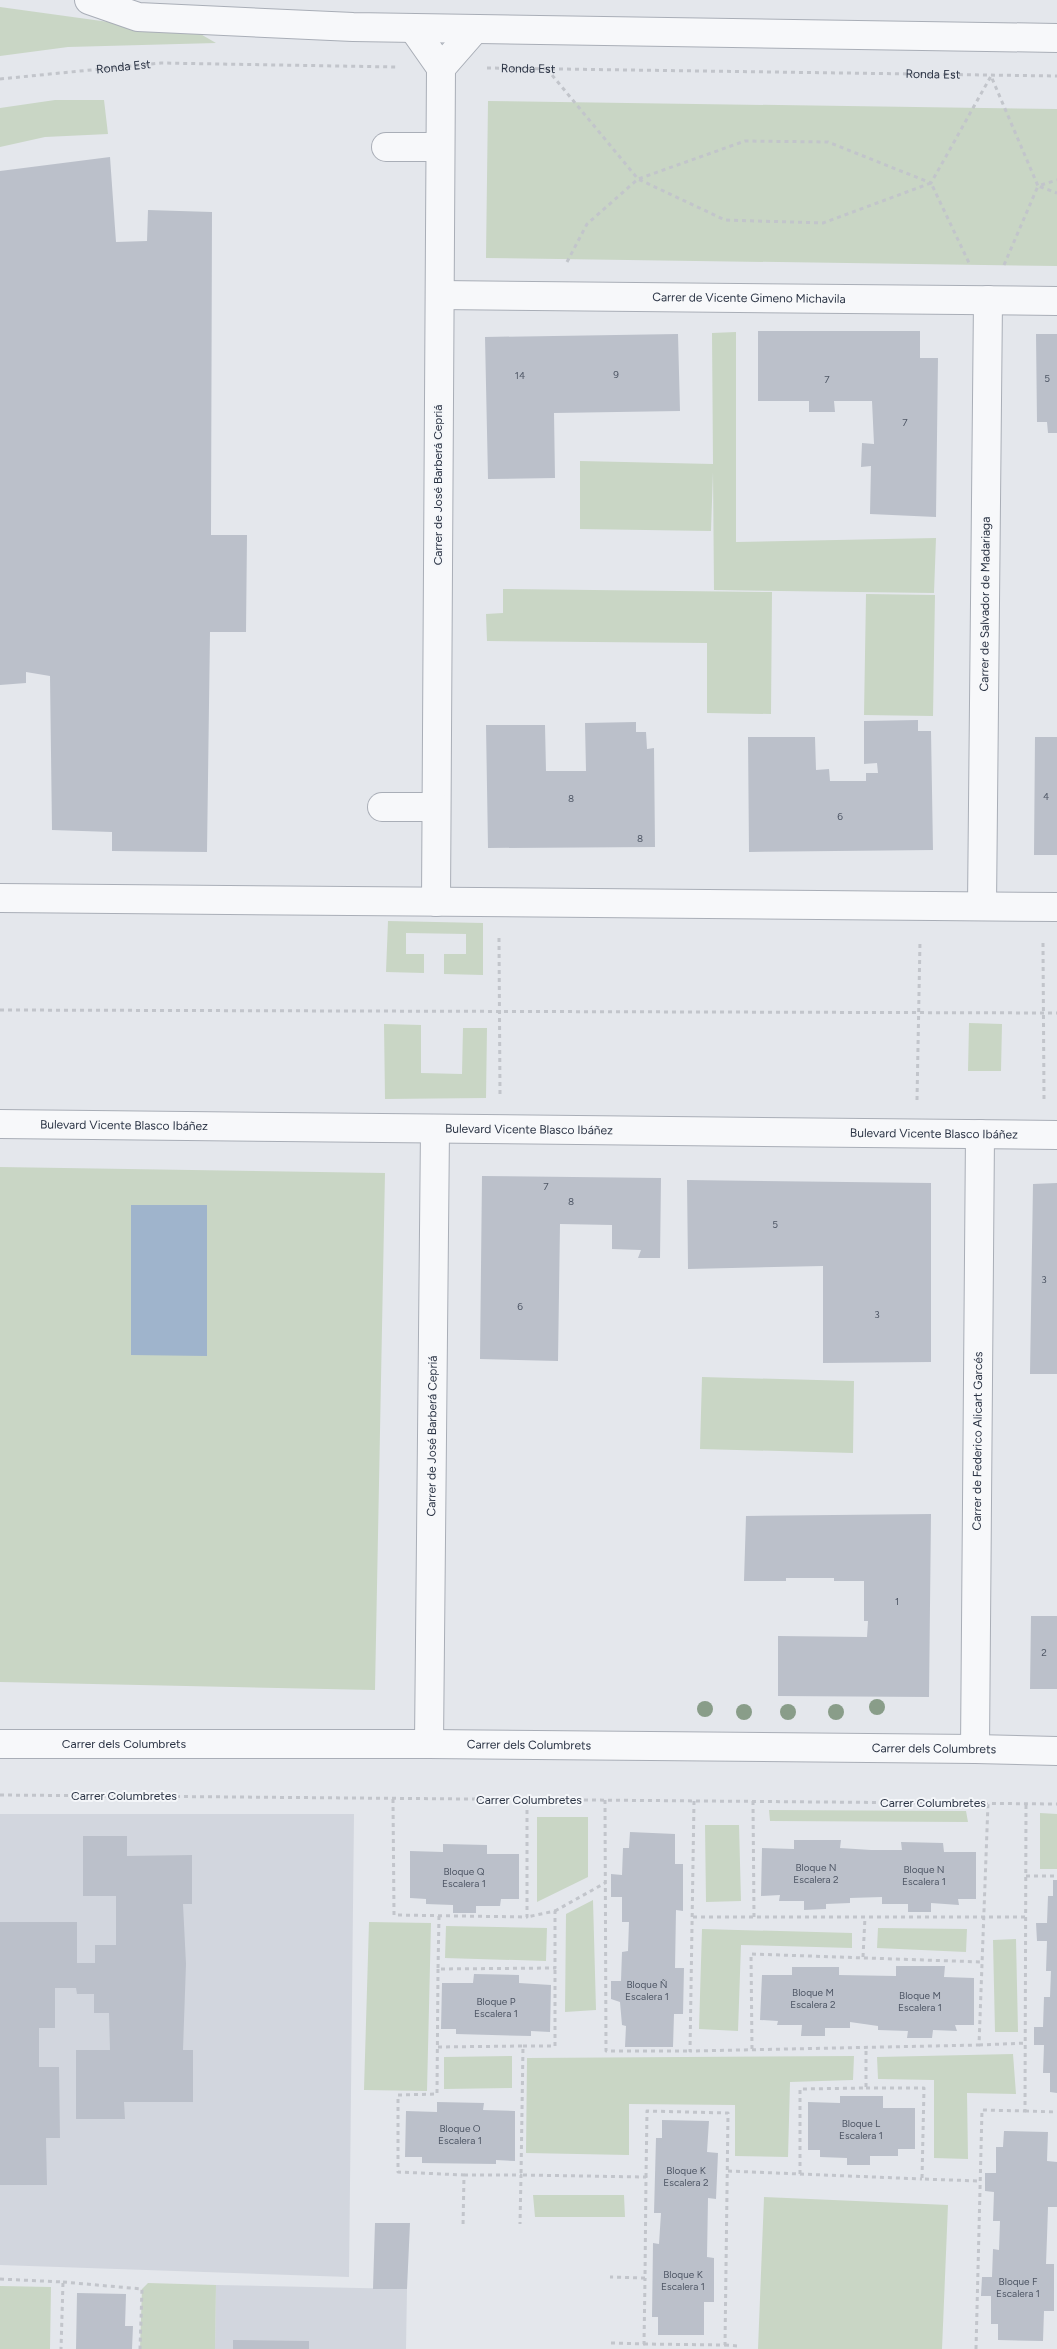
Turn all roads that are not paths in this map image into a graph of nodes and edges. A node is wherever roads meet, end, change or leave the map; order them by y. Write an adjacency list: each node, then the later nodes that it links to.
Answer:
1 (89, 0): 2 (street)
2 (413, 28): 3 (street); 5 (street)
3 (475, 29): 4 (street); 5 (street)
4 (1057, 38)
5 (441, 68): 7 (street, Carrer de José Barberá Cepriá)
6 (386, 147): 7 (street)
7 (440, 147): 8 (street, Carrer de José Barberá Cepriá)
8 (440, 295): 9 (street, Carrer de Vicente Gimeno Michavila); 12 (street, Carrer de José Barberá Cepriá)
9 (988, 300): 10 (street, Carrer de Vicente Gimeno Michavila); 15 (street, Carrer de Salvador de Madariaga)
10 (1057, 301)
11 (382, 807): 12 (street)
12 (436, 807): 14 (street, Carrer de José Barberá Cepriá)
13 (0, 898): 14 (street)
14 (436, 902): 15 (street)
15 (982, 906): 16 (street)
16 (1050, 907)
17 (0, 1124): 18 (street, Bulevard Vicente Blasco Ibáñez)
18 (434, 1129): 19 (street, Bulevard Vicente Blasco Ibáñez); 22 (street, Carrer de José Barberá Cepriá)
19 (980, 1134): 20 (street, Bulevard Vicente Blasco Ibáñez); 23 (street, Carrer de Federico Alicart Garcés)
20 (1051, 1135)
21 (0, 1744): 22 (street, Carrer dels Columbrets)
22 (429, 1744): 23 (street, Carrer dels Columbrets)
23 (975, 1749): 24 (street, Carrer dels Columbrets)
24 (1057, 1751)

